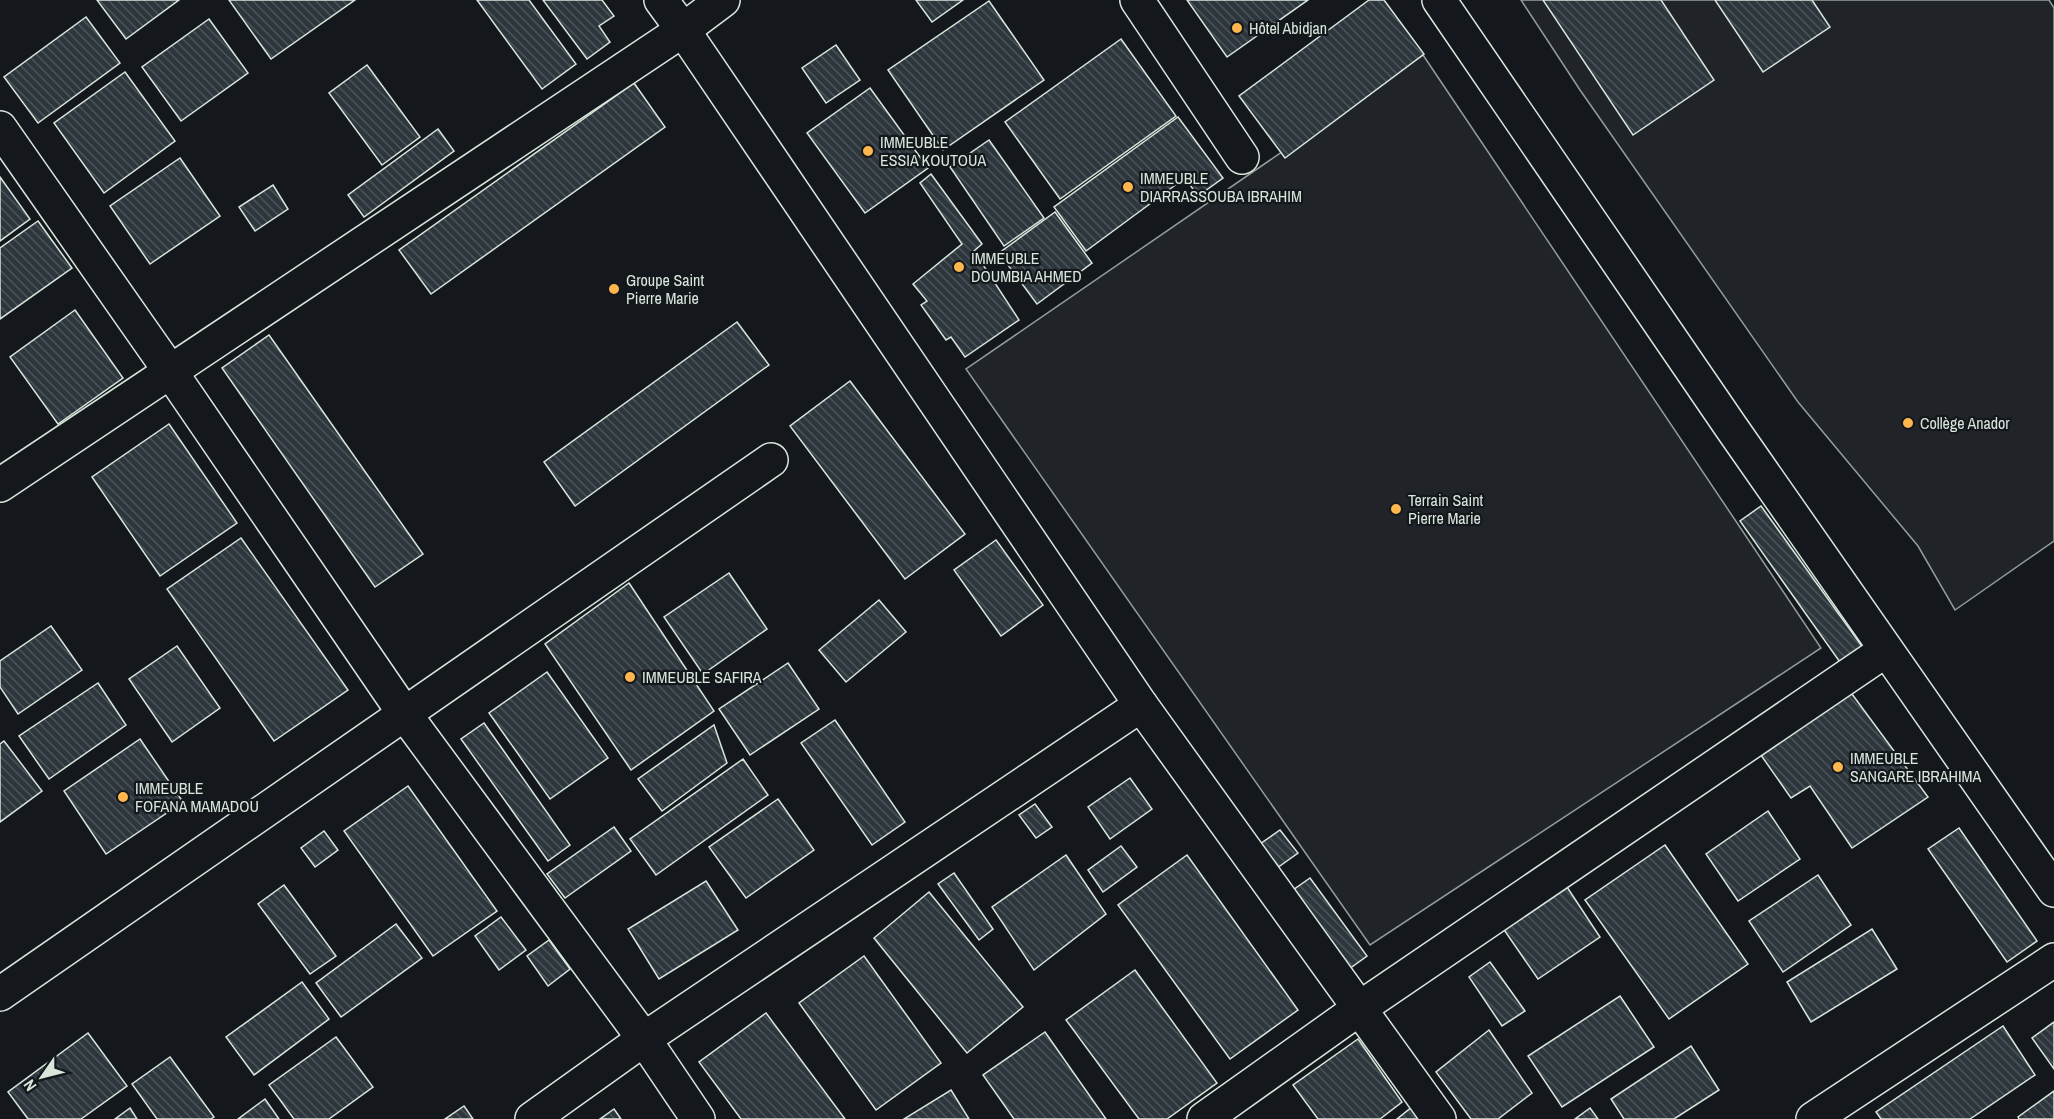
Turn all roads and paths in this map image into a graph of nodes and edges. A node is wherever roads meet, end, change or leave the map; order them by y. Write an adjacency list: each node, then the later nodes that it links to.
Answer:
1 (661, 0): 5 (street)
2 (723, 0): 5 (street)
3 (1137, 0): 7 (street)
4 (1439, 0): 11 (street)
5 (683, 30): 8 (street); 12 (street)
6 (0, 128): 8 (street)
7 (1242, 157)
8 (170, 371): 10 (street); 13 (street)
9 (771, 460): 13 (street)
10 (0, 485)
11 (1886, 650): 14 (street); 17 (street)
12 (1142, 705): 17 (street); 18 (street)
13 (404, 713): 16 (street); 18 (street)
14 (2054, 890)
15 (2054, 960): 23 (street)
16 (0, 994)
17 (1360, 1008): 21 (street); 22 (street)
18 (644, 1039): 19 (street); 20 (street)
19 (532, 1119)
20 (698, 1119)
21 (1204, 1119)
22 (1439, 1119)
23 (1813, 1119)

